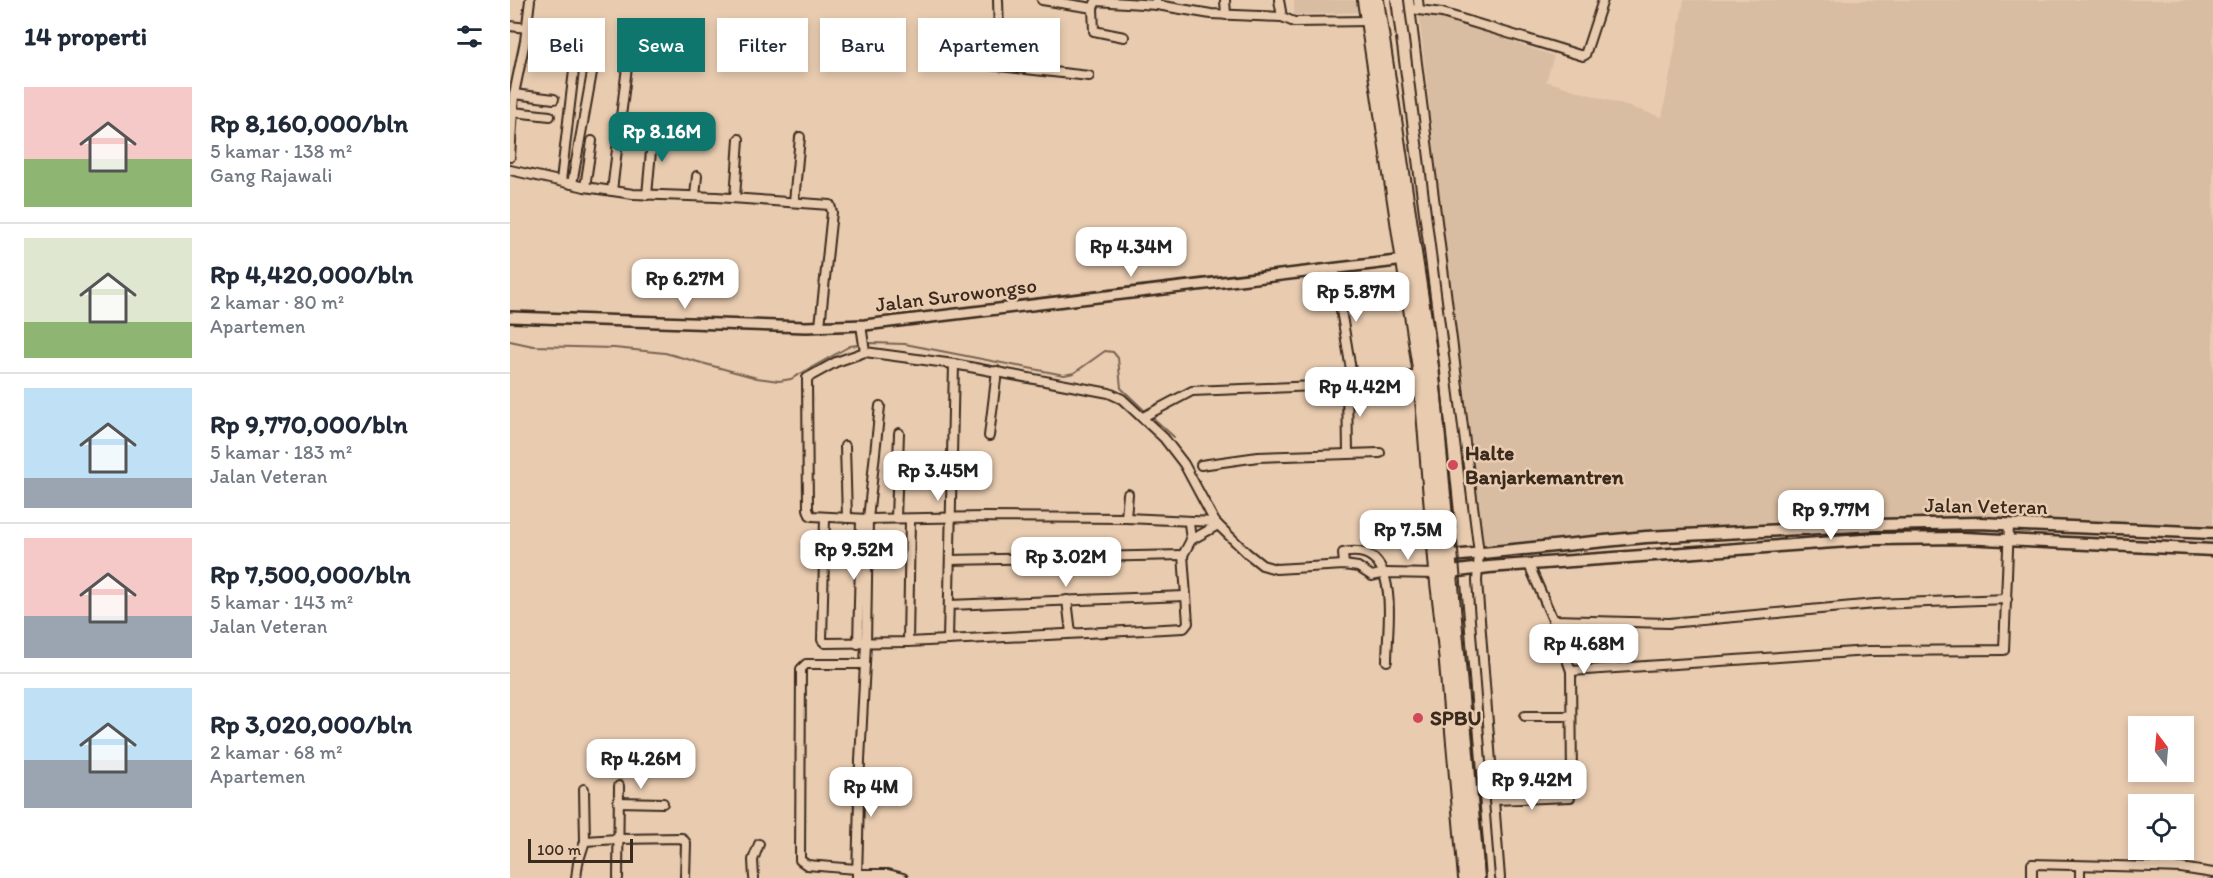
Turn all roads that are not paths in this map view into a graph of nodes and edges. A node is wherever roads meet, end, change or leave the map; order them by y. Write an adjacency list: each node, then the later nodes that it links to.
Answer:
1 (530, 0): 20 (street)
2 (998, 0): 17 (street)
3 (1042, 0): 11 (street)
4 (1225, 0): 15 (street)
5 (1279, 0): 16 (street)
6 (1365, 0): 18 (highway)
7 (1377, 0): 18 (highway)
8 (1409, 0): 14 (street)
9 (1418, 0): 14 (street)
10 (1603, 0): 14 (street)
11 (1071, 2): 13 (street)
12 (1156, 2): 13 (street); 15 (street)
13 (1093, 8): 21 (street)
14 (1415, 9): 80 (street)
15 (1226, 15): 16 (street)
16 (1282, 17): 18 (street)
17 (999, 18)
18 (1374, 21): 46 (highway); 82 (highway)
19 (510, 26): 20 (street)
20 (527, 28): 27 (street)
21 (1124, 37)
22 (574, 72): 38 (street)
23 (592, 72): 39 (street)
24 (626, 72): 41 (street)
25 (1053, 72): 26 (street)
26 (1089, 76)
27 (514, 94): 28 (street); 29 (street)
28 (554, 99)
29 (513, 112): 30 (street); 35 (street)
30 (550, 116)
31 (652, 129): 42 (street)
32 (800, 138): 45 (street)
33 (739, 139): 44 (street)
34 (592, 141): 40 (street)
35 (510, 157)
36 (510, 170): 38 (street)
37 (697, 176): 43 (street)
38 (561, 181): 39 (street)
39 (572, 184): 40 (street)
40 (585, 187): 41 (street)
41 (612, 191): 42 (street)
42 (647, 195): 43 (street)
43 (695, 196): 44 (street)
44 (735, 198): 45 (street)
45 (794, 202): 50 (street)
46 (1405, 260): 47 (street, Jalan Surowongso); 54 (highway)
47 (1334, 268): 49 (street, Jalan Surowongso); 55 (street)
48 (510, 317): 50 (street, Jalan Surowongso)
49 (861, 325): 50 (street, Jalan Surowongso); 51 (street)
50 (820, 326)
51 (864, 346): 52 (street); 65 (street)
52 (954, 364): 53 (street); 68 (street)
53 (997, 371): 57 (street); 59 (street)
54 (1421, 375): 55 (street); 82 (highway)
55 (1350, 383): 57 (street); 62 (street)
56 (880, 406): 70 (street)
57 (1147, 415): 73 (street)
58 (899, 433): 67 (street)
59 (989, 436)
60 (845, 446): 66 (street)
61 (1380, 453): 62 (street)
62 (1348, 454): 63 (street)
63 (1201, 465)
64 (1128, 494): 69 (street)
65 (825, 518): 66 (street); 98 (street)
66 (847, 518): 70 (street)
67 (896, 518): 70 (street); 71 (street)
68 (951, 518): 69 (street); 71 (street); 84 (street)
69 (1126, 518): 72 (street)
70 (864, 519): 98 (street)
71 (910, 519): 97 (street)
72 (1189, 523): 73 (street); 77 (street)
73 (1216, 524): 77 (street); 85 (street)
74 (2009, 525): 75 (main road, Jalan Veteran); 76 (main road, Jalan Veteran); 78 (street)
75 (2213, 533)
76 (1646, 537): 80 (main road, Jalan Veteran); 83 (main road)
77 (1191, 540): 81 (street)
78 (2009, 541): 79 (main road, Jalan Veteran); 83 (main road, Jalan Veteran); 91 (street)
79 (2213, 550)
80 (1479, 553): 82 (main road, Jalan Veteran); 87 (street)
81 (1183, 555): 84 (street); 90 (street)
82 (1442, 557): 89 (highway)
83 (1647, 557): 86 (main road, Jalan Veteran)
84 (950, 560): 93 (street)
85 (1343, 561): 88 (street); 88 (street)
86 (1529, 565): 87 (main road, Jalan Veteran); 94 (street)
87 (1479, 568): 89 (main road, Jalan Veteran); 106 (street)
88 (1381, 571): 89 (street); 99 (street)
89 (1443, 573): 122 (highway); 123 (highway)
90 (1185, 596): 92 (street); 95 (street)
91 (2007, 599): 94 (street); 101 (street)
92 (1067, 600): 93 (street); 95 (street)
93 (949, 605): 96 (street)
94 (1553, 620): 101 (street)
95 (1071, 633): 96 (street)
96 (948, 640): 97 (street)
97 (908, 642): 98 (street)
98 (862, 644): 100 (street)
99 (1387, 661)
100 (865, 664): 116 (street); 116 (street)
101 (1571, 671): 103 (street)
102 (1525, 716): 103 (street)
103 (1571, 716): 106 (street)
104 (619, 786): 107 (street)
105 (584, 789): 110 (street)
106 (1494, 800): 124 (street)
107 (618, 802): 108 (street); 109 (street)
108 (663, 803)
109 (618, 839): 110 (street); 118 (street); 119 (street)
110 (585, 842): 117 (street)
111 (759, 844): 120 (street)
112 (2181, 868): 114 (street); 115 (street); 125 (street)
113 (2032, 872): 114 (street)
114 (2080, 872)
115 (2213, 873)
116 (857, 874): 121 (street)
117 (576, 878)
118 (618, 878)
119 (685, 878)
120 (754, 878)
121 (903, 878)
122 (1466, 878)
123 (1477, 878)
124 (1500, 878)
125 (2181, 878)

